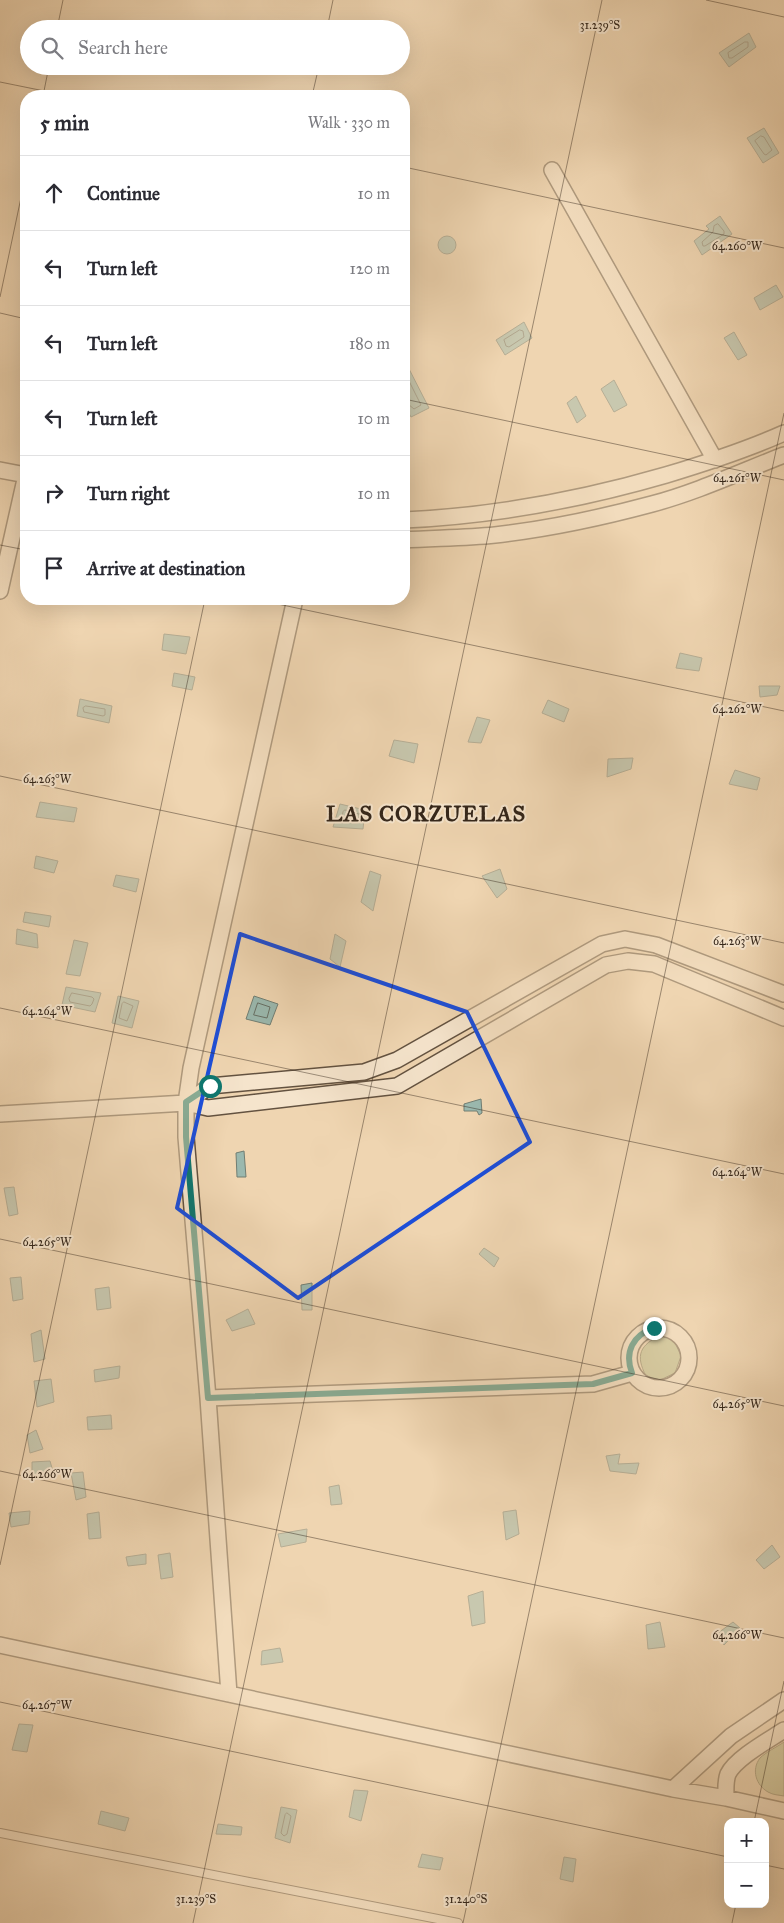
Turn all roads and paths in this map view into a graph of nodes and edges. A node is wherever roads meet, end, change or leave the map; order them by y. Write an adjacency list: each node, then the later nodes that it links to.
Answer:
1 (552, 170): 4 (street)
2 (784, 433): 4 (street)
3 (784, 455): 9 (street)
4 (715, 460): 8 (street)
5 (0, 470): 6 (street)
6 (20, 474)
7 (20, 502): 10 (street)
8 (410, 520)
9 (410, 540)
10 (0, 591)
11 (294, 605): 14 (street)
12 (784, 994): 14 (street)
13 (784, 1018): 14 (street)
14 (186, 1102): 15 (street); 17 (street)
15 (0, 1114)
16 (632, 1373): 16 (street); 17 (street)
17 (208, 1398): 19 (street)
18 (0, 1645): 19 (street)
19 (229, 1694): 22 (street)
20 (784, 1700): 22 (street)
21 (784, 1730): 23 (street)
22 (672, 1789): 23 (street)
23 (726, 1798): 24 (street)
24 (784, 1811)
25 (0, 1833): 26 (lane)
26 (458, 1923)

